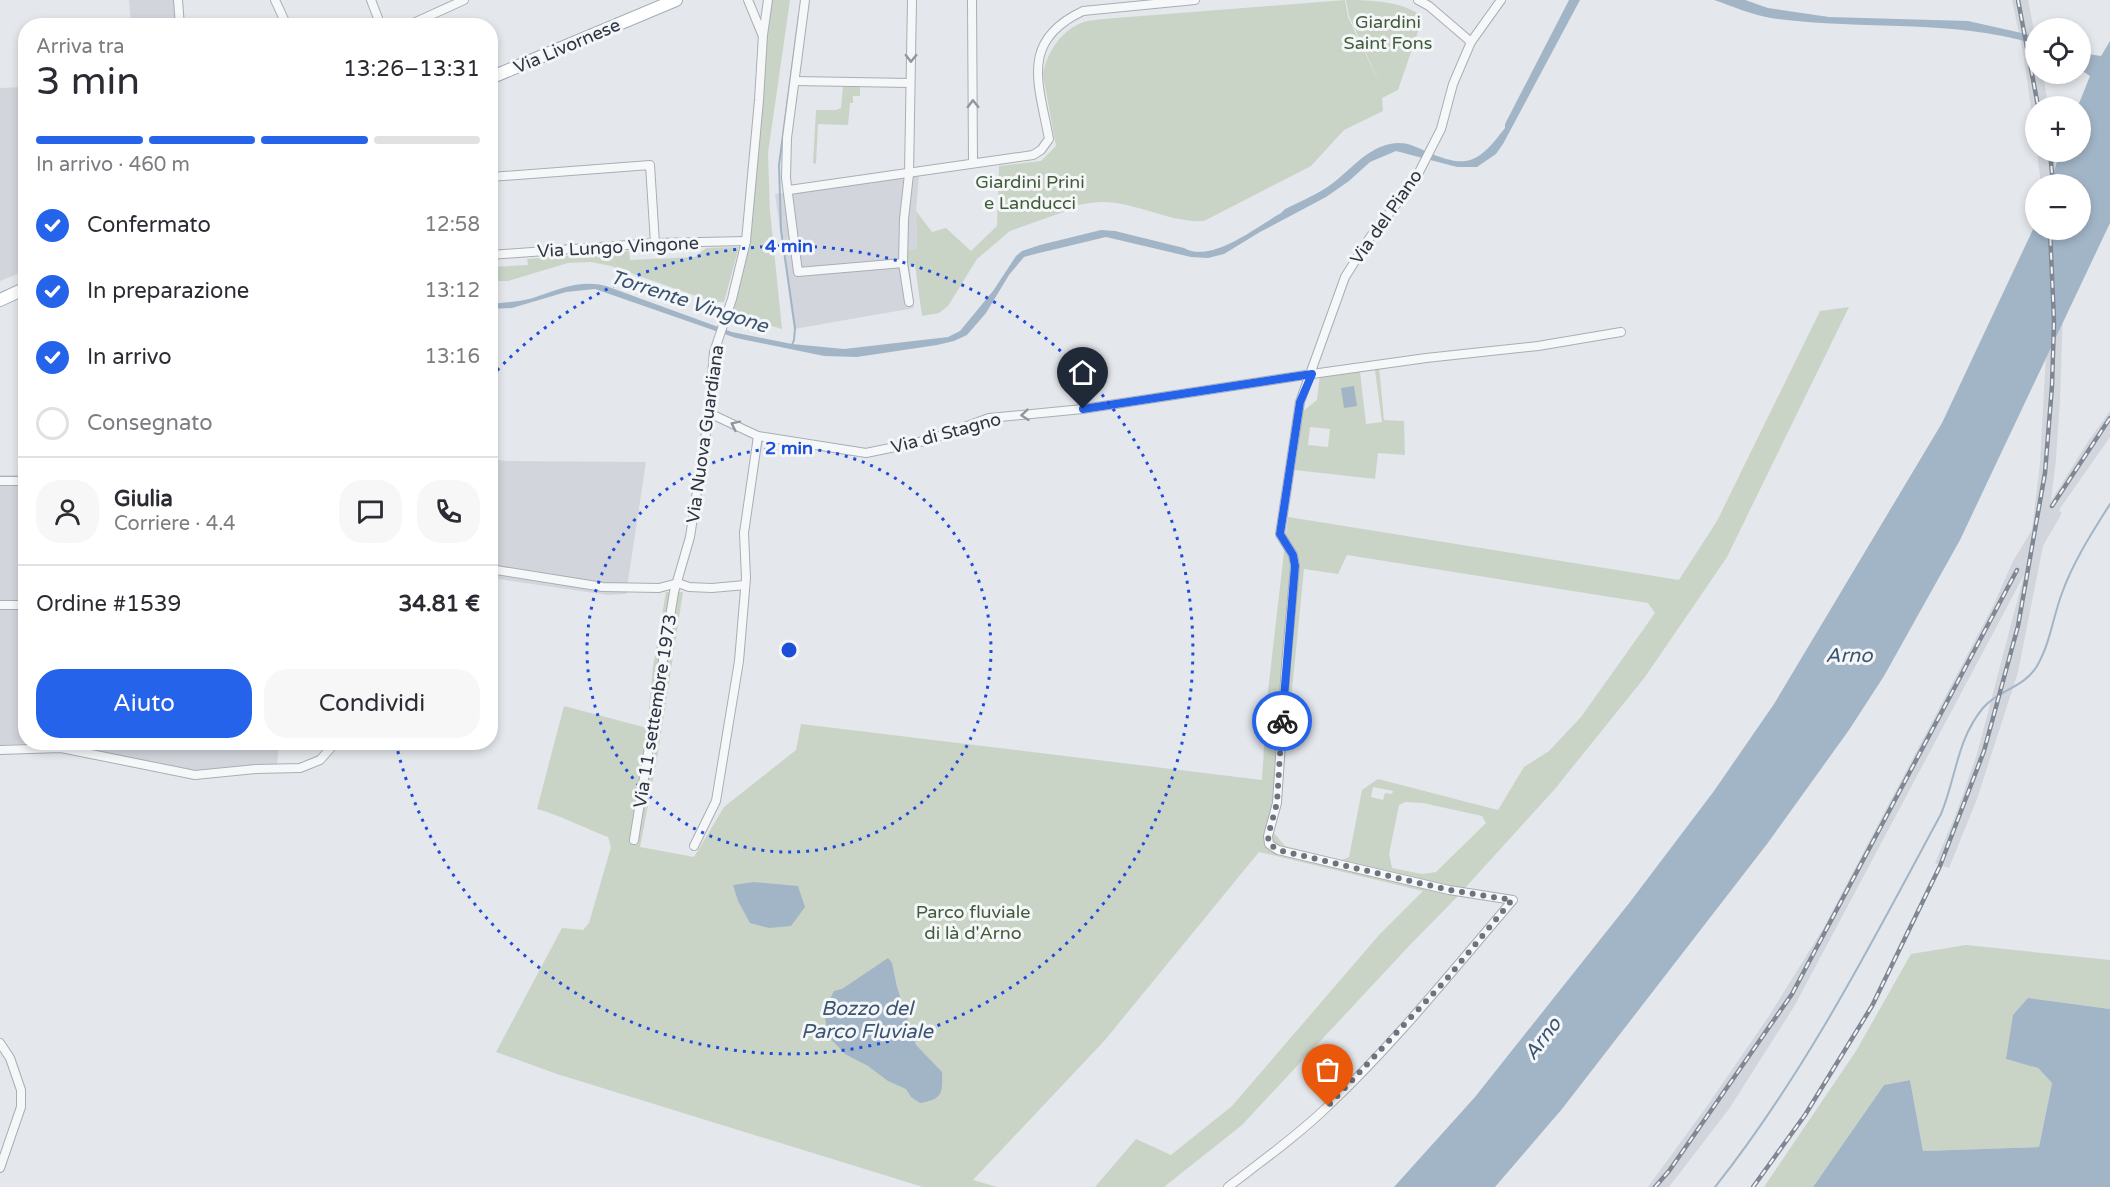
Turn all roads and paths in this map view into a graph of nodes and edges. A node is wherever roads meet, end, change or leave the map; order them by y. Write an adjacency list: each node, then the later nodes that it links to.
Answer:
1 (178, 0): 15 (street)
2 (275, 0): 16 (street)
3 (371, 0): 17 (street)
4 (462, 0): 18 (street)
5 (676, 0): 21 (main road, Via Livornese)
6 (740, 0): 14 (street, Via Nuova Guardiana)
7 (768, 0): 19 (street, Via Nuova Guardiana)
8 (805, 0): 22 (street)
9 (912, 0): 23 (street, one-way to 23)
10 (972, 0): 24 (street, one-way to 10)
11 (1195, 0): 24 (street)
12 (1418, 0): 20 (street)
13 (1501, 0): 20 (street, Via del Piano)
14 (748, 3): 19 (street, Via Nuova Guardiana)
15 (179, 18)
16 (283, 18)
17 (378, 18)
18 (424, 18)
19 (762, 35): 28 (street, Via Nuova Guardiana)
20 (1471, 42): 36 (street, Via del Piano)
21 (498, 74)
22 (795, 81): 23 (street); 27 (street)
23 (910, 83): 25 (street)
24 (974, 163): 25 (street)
25 (909, 174): 27 (street); 31 (street)
26 (498, 176): 29 (street)
27 (789, 190): 31 (street)
28 (746, 241): 29 (street, Via Lungo Vingone); 37 (street, Via Nuova Guardiana)
29 (655, 243): 30 (street, Via Lungo Vingone)
30 (498, 254)
31 (903, 263): 34 (street)
32 (18, 291): 33 (main road)
33 (0, 300)
34 (909, 302)
35 (1621, 332): 36 (street)
36 (1312, 374): 38 (street, Via di Stagno, one-way to 38); 54 (street, Via del Piano)
37 (709, 412): 38 (street, Via di Stagno, one-way to 37); 42 (street, Via Nuova Guardiana)
38 (758, 436): 43 (street)
39 (0, 481): 40 (street)
40 (18, 481)
41 (498, 570): 42 (street)
42 (678, 583): 43 (street); 50 (street, Via 11 settembre 1973)
43 (745, 585): 51 (street)
44 (18, 604): 45 (street)
45 (0, 605)
46 (18, 749): 47 (street)
47 (0, 750)
48 (75, 750): 49 (street)
49 (329, 750)
50 (634, 840)
51 (694, 846)
52 (0, 1043): 53 (street)
53 (0, 1168)
54 (1228, 1187)

